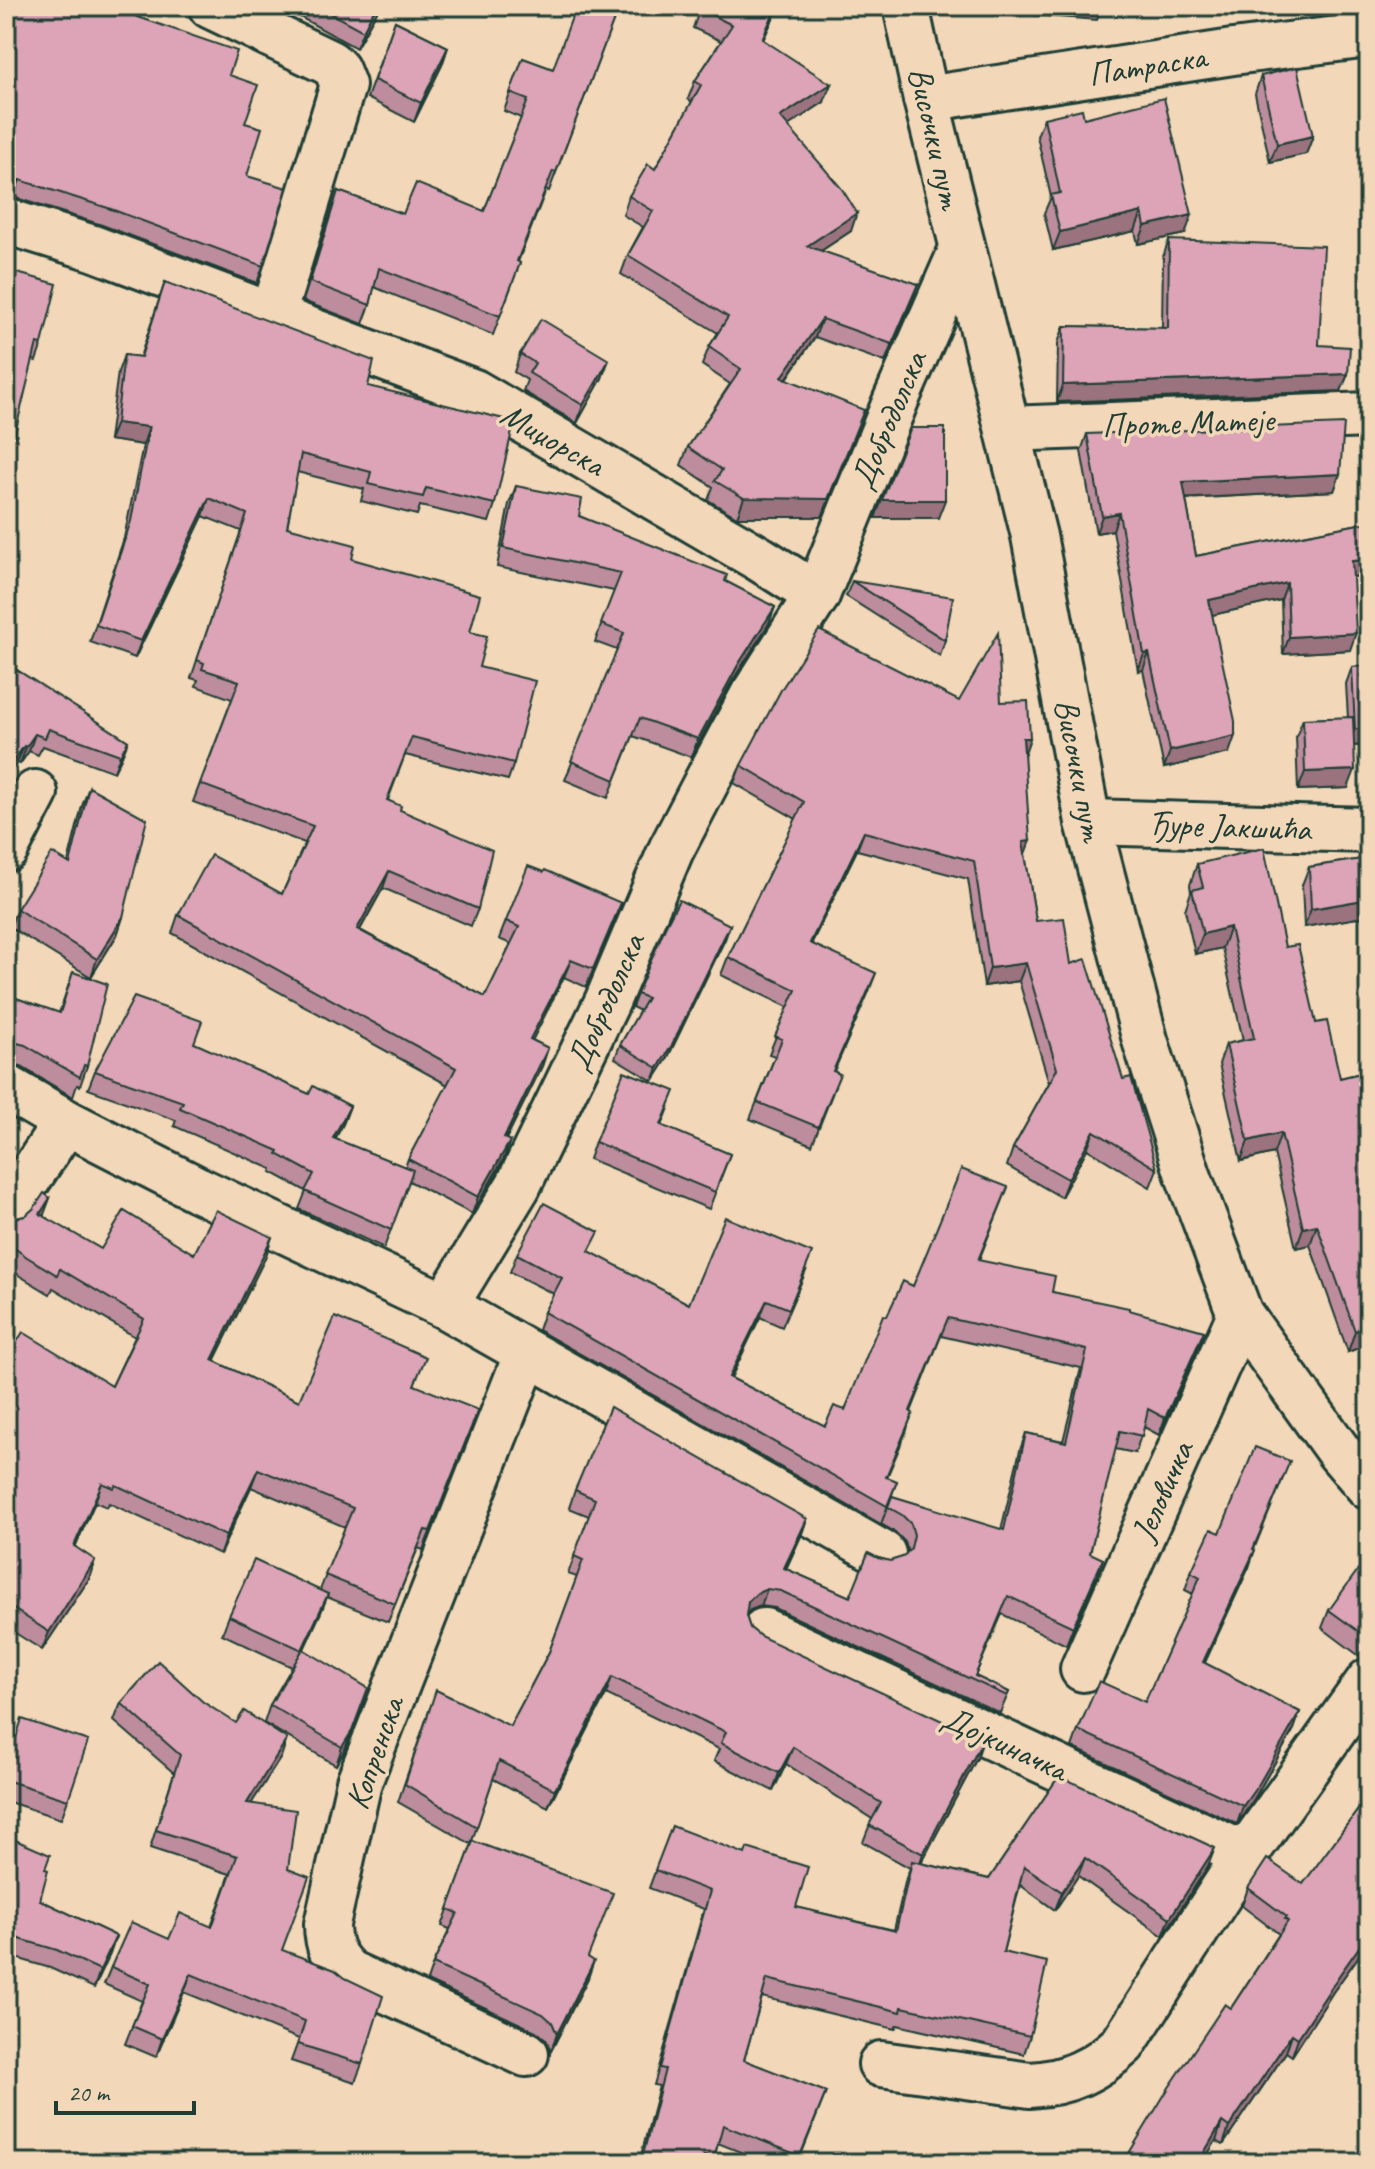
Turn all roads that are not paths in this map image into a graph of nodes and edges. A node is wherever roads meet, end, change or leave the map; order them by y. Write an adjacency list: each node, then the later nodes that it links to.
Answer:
1 (211, 6): 7 (street)
2 (906, 6): 4 (street, Височки пут)
3 (1369, 35): 4 (street, Патраска)
4 (926, 99): 6 (street, Височки пут)
5 (6, 221): 7 (street, Миџорска)
6 (962, 249): 9 (street, Височки пут); 10 (street, Добродолска)
7 (273, 315): 10 (street, Миџорска)
8 (1369, 415): 9 (street, Проте Матеје)
9 (1008, 429): 12 (street, Височки пут)
10 (817, 595): 18 (street, Добродолска)
11 (35, 793): 14 (street)
12 (1088, 822): 13 (street, Ђуре Јакшића); 19 (street, Височки пут)
13 (1369, 830)
14 (6, 849)
15 (6, 1087): 16 (street)
16 (66, 1122): 17 (street); 18 (street)
17 (6, 1213)
18 (445, 1306): 20 (street)
19 (1240, 1314): 21 (street, Височки пут); 24 (street, Јеловичка)
20 (527, 1353): 22 (street); 27 (street, Копренска)
21 (1369, 1487)
22 (883, 1554)
23 (764, 1631): 26 (street, Дојкиначка)
24 (1083, 1669)
25 (1369, 1681): 26 (street)
26 (1245, 1855): 28 (street)
27 (526, 2054)
28 (881, 2064)

